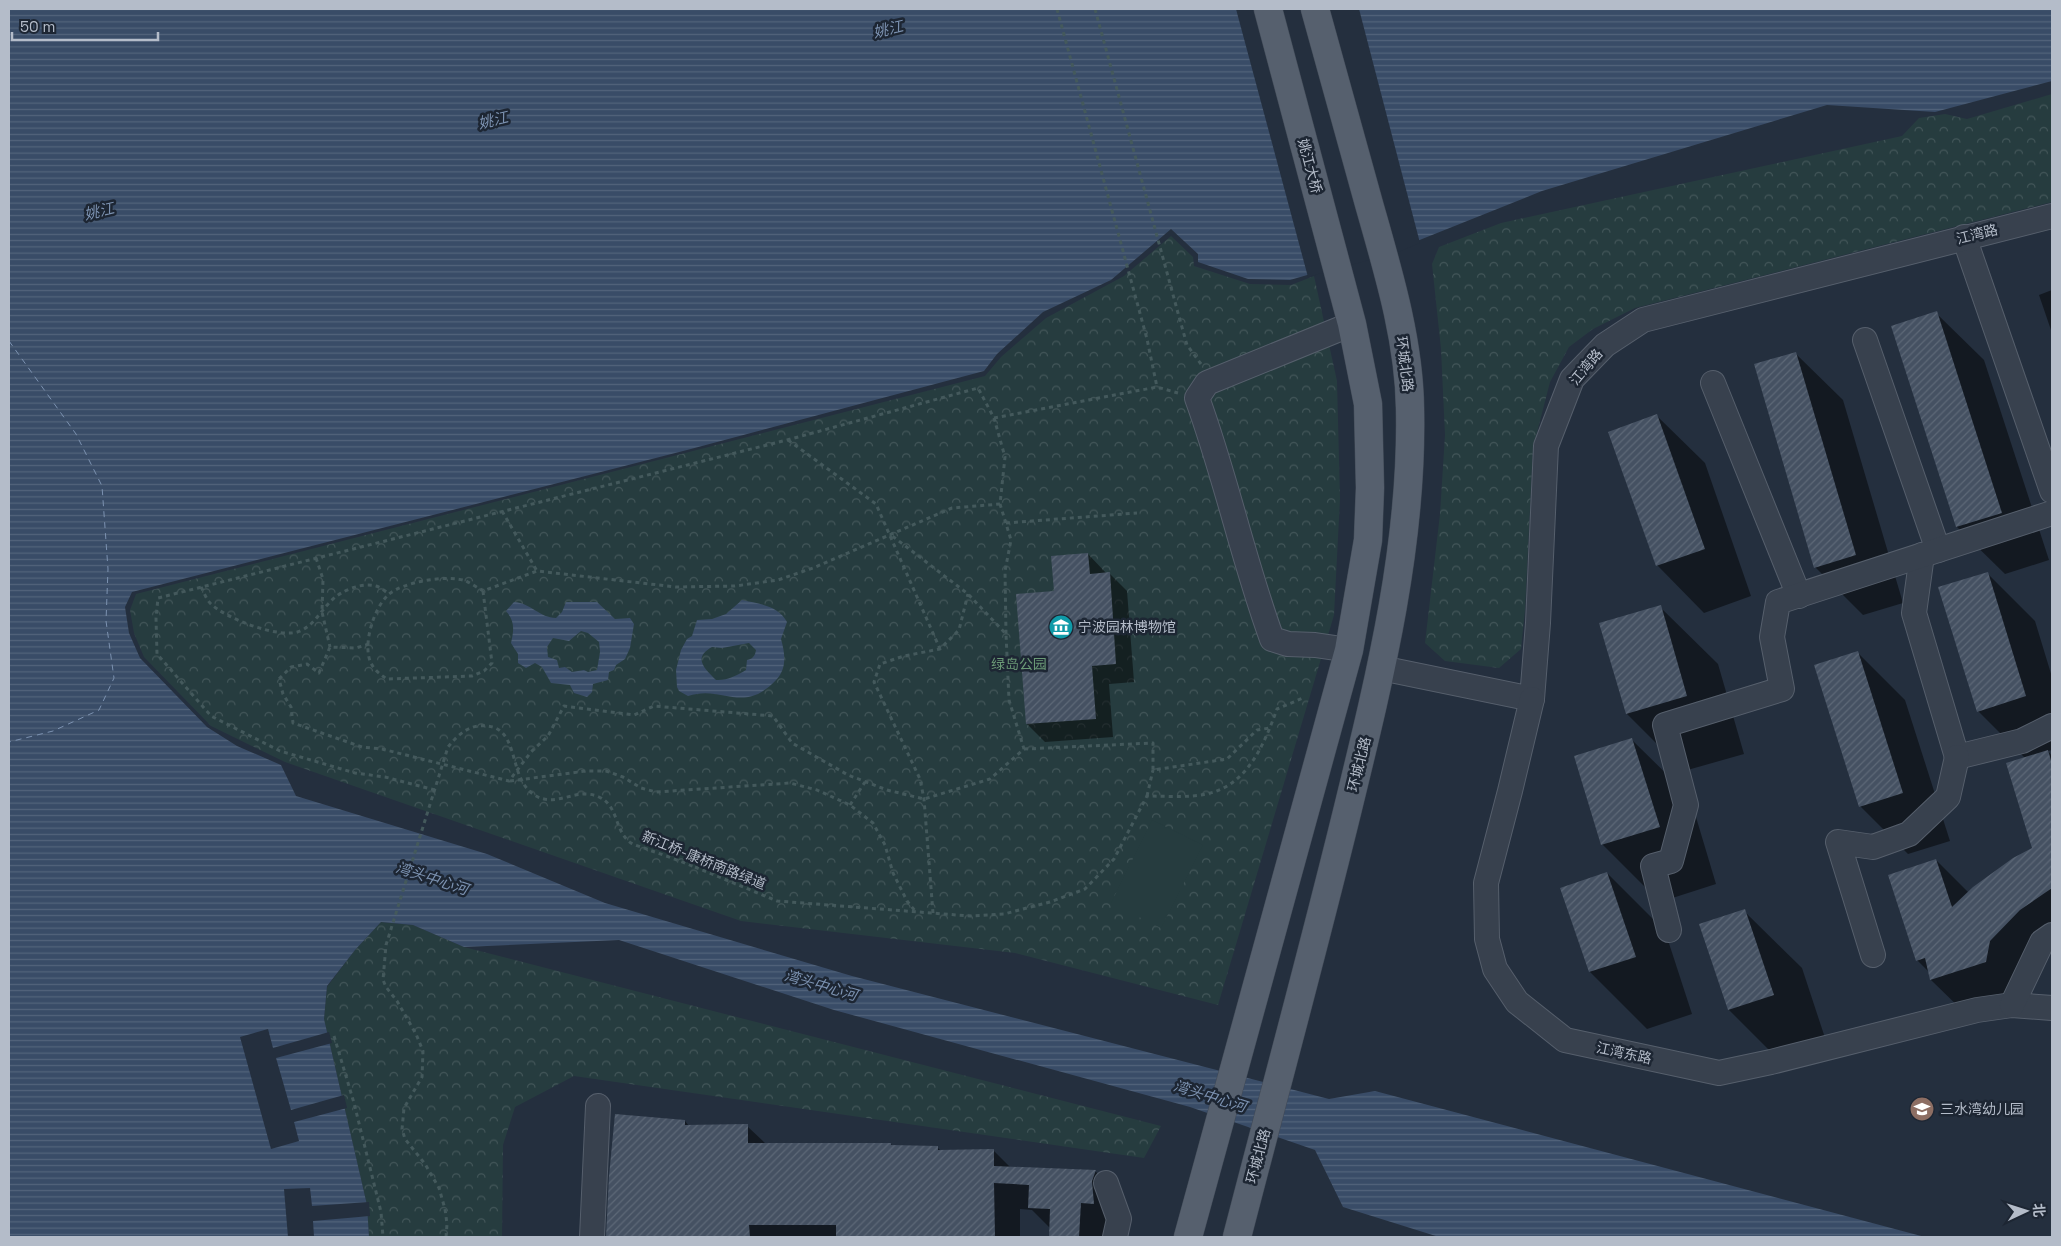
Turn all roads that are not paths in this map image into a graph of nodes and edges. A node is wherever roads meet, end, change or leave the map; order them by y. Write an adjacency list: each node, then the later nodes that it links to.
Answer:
1 (1268, 9): 5 (main road, 姚江大桥)
2 (1315, 9): 14 (main road, 环城北路)
3 (2052, 216): 4 (street, 江湾路)
4 (1964, 237): 8 (street); 15 (street, 江湾路)
5 (1352, 324): 13 (main road); 13 (street)
6 (1865, 340): 11 (street)
7 (1713, 383): 12 (street)
8 (2043, 431): 9 (street)
9 (2052, 491)
10 (2052, 513): 11 (street)
11 (1930, 553): 12 (street); 17 (street)
12 (1799, 596): 18 (street)
13 (1349, 650): 27 (main road)
14 (1382, 668): 15 (street); 28 (main road, 环城北路)
15 (1532, 700): 21 (street, 江湾东路)
16 (2052, 726): 17 (street)
17 (1957, 757): 20 (street)
18 (1669, 930)
19 (2052, 935): 21 (street)
20 (1874, 954)
21 (2012, 1005): 22 (street, 江湾东路)
22 (2052, 1008)
23 (598, 1106): 25 (street)
24 (1106, 1183): 26 (street)
25 (592, 1237)
26 (1115, 1237)
27 (1188, 1237)
28 (1237, 1237)

